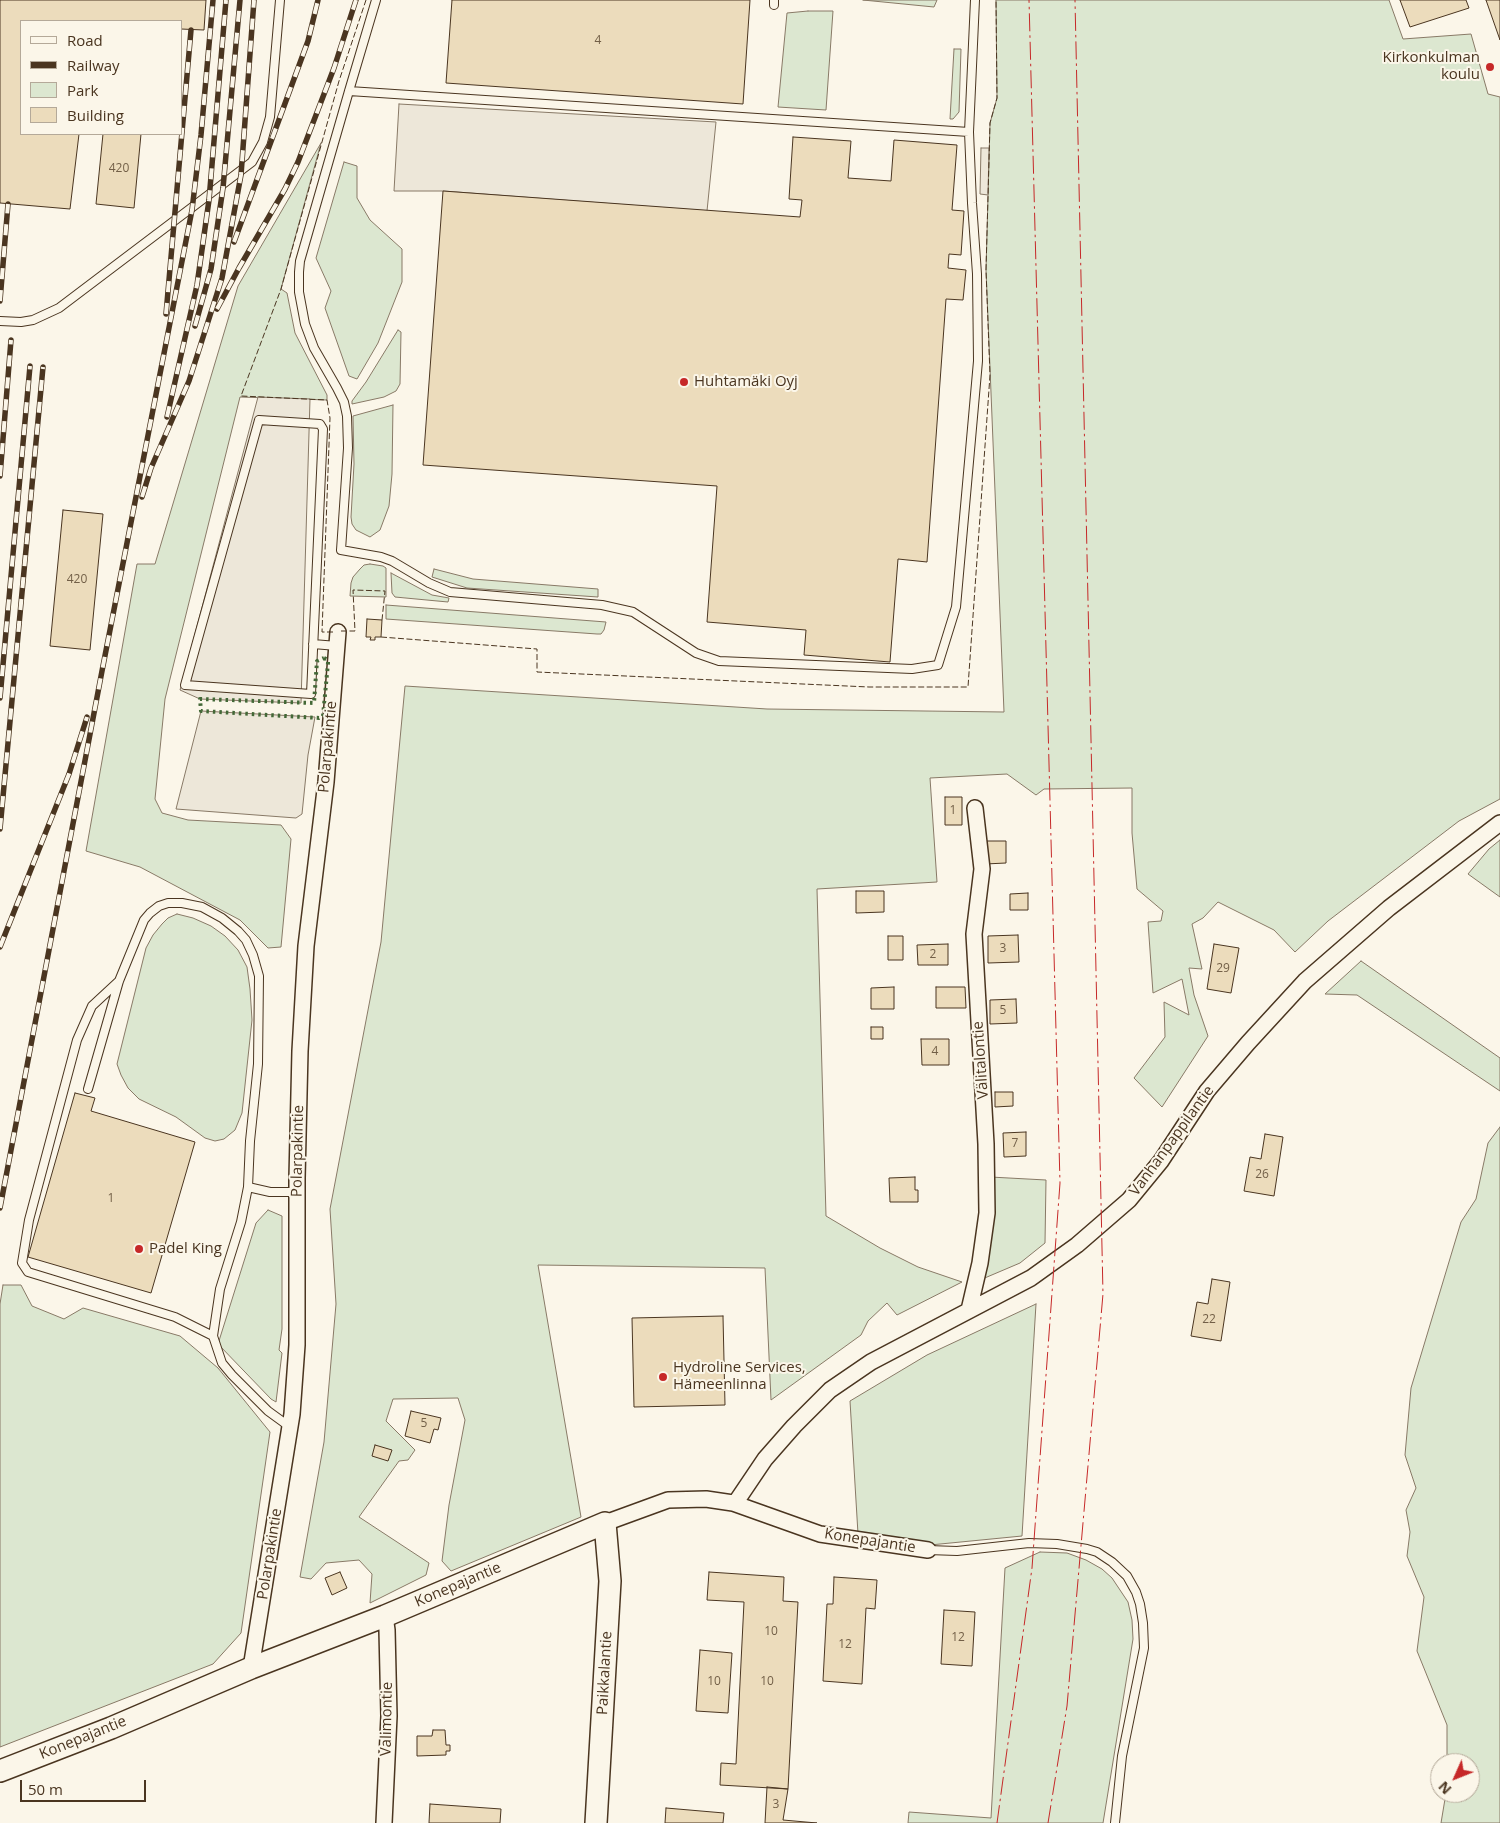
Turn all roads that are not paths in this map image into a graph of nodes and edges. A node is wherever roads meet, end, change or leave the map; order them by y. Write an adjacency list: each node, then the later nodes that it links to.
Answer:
1 (280, 0): 6 (lane)
2 (376, 0): 4 (lane)
3 (975, 0): 5 (lane)
4 (349, 91): 5 (lane); 5 (lane)
5 (969, 132)
6 (0, 321)
7 (337, 639): 8 (lane); 14 (street, Polarpakintie)
8 (312, 644): 8 (lane)
9 (975, 808): 15 (street, Välitalontie)
10 (1500, 823): 15 (street, Vanhanpappilantie)
11 (120, 980): 12 (lane); 13 (lane); 16 (lane)
12 (88, 1089)
13 (248, 1188): 14 (lane); 16 (lane)
14 (298, 1192): 17 (street, Polarpakintie)
15 (968, 1310): 18 (street, Vanhanpappilantie)
16 (213, 1336): 17 (lane)
17 (290, 1427): 22 (street, Polarpakintie)
18 (733, 1503): 19 (street, Konepajantie); 20 (street, Konepajantie)
19 (605, 1523): 21 (street, Konepajantie); 25 (street, Paikkalantie)
20 (928, 1550): 26 (lane)
21 (385, 1616): 22 (street, Konepajantie); 24 (street, Valimontie)
22 (251, 1668): 23 (street, Konepajantie)
23 (0, 1771)
24 (384, 1823)
25 (596, 1823)
26 (1115, 1823)

